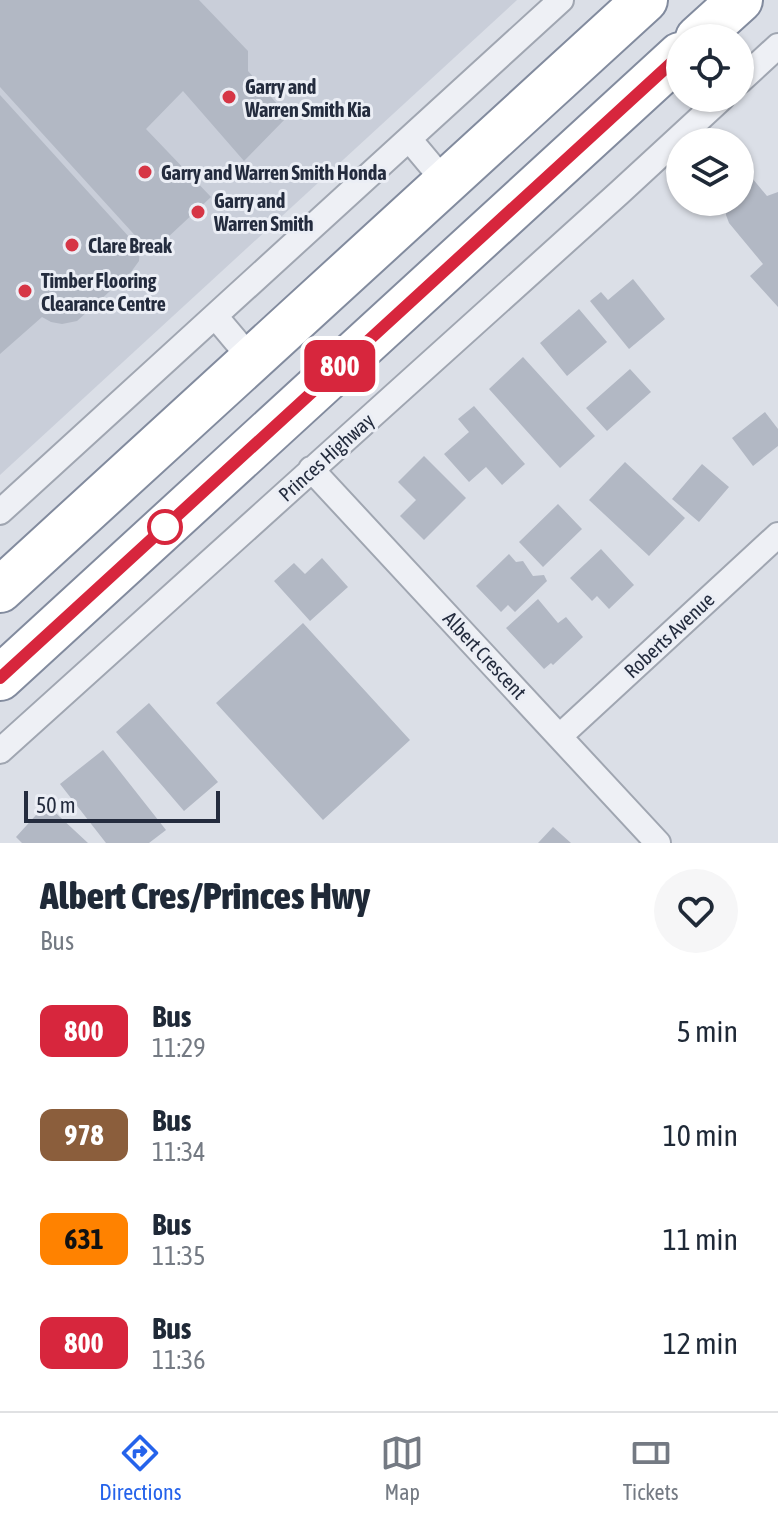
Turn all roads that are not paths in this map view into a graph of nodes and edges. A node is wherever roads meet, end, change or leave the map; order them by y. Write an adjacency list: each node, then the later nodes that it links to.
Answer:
1 (561, 0): 9 (street)
2 (645, 0): 10 (highway)
3 (740, 0): 4 (highway)
4 (713, 24)
5 (778, 46): 7 (street)
6 (666, 68): 17 (highway)
7 (754, 68)
8 (707, 112): 13 (street, Princes Highway)
9 (409, 139): 10 (street); 11 (street)
10 (445, 182): 12 (highway)
11 (215, 316): 12 (street); 14 (street)
12 (252, 360): 16 (highway)
13 (311, 469): 18 (street, Albert Crescent); 19 (street, Princes Highway)
14 (0, 512)
15 (778, 535): 18 (street, Roberts Avenue)
16 (0, 590)
17 (0, 678)
18 (560, 736): 20 (street, Albert Crescent)
19 (0, 751)
20 (651, 836)

